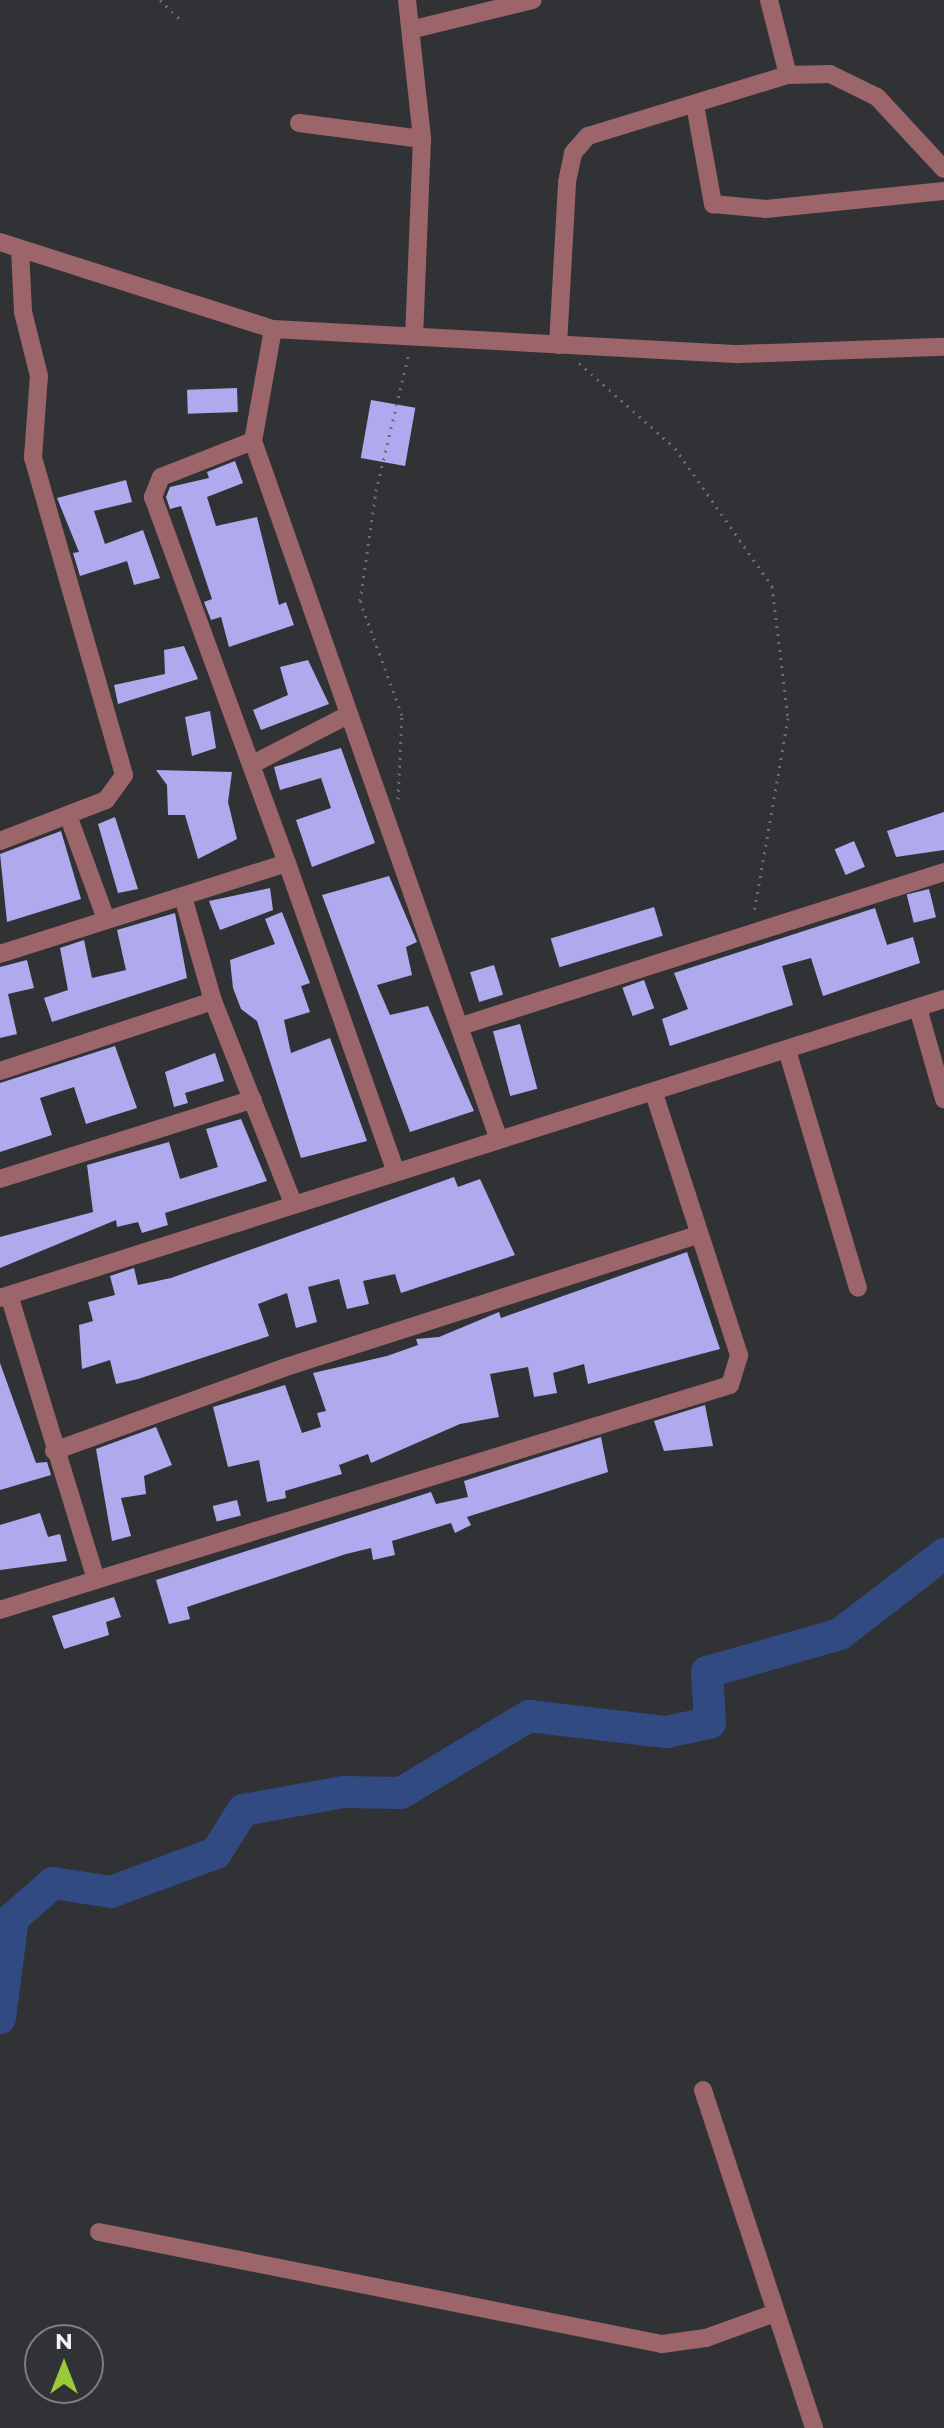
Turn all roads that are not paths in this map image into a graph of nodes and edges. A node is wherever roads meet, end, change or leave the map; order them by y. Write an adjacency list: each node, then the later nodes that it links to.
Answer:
1 (407, 0): 4 (street)
2 (533, 0): 4 (street)
3 (769, 0): 5 (street)
4 (414, 29): 8 (street)
5 (788, 75): 6 (street); 9 (street)
6 (695, 105): 10 (street); 15 (street)
7 (299, 123): 8 (street)
8 (422, 139): 14 (street)
9 (944, 169)
10 (944, 191)
11 (0, 242): 12 (street)
12 (20, 249): 13 (street); 20 (street)
13 (273, 329): 14 (street); 17 (street)
14 (414, 335): 15 (street)
15 (558, 345): 16 (street)
16 (944, 347)
17 (253, 441): 18 (street); 19 (street)
18 (348, 715): 19 (street); 30 (street)
19 (251, 765): 22 (street)
20 (69, 818): 21 (street); 25 (street)
21 (0, 841)
22 (287, 863): 24 (street); 37 (street)
23 (944, 872): 30 (street)
24 (183, 897): 25 (street); 28 (street)
25 (106, 919): 26 (street)
26 (0, 954)
27 (944, 999): 29 (street)
28 (213, 1001): 32 (street); 34 (street)
29 (918, 1008): 31 (street); 35 (street)
30 (461, 1026): 36 (street)
31 (787, 1050): 33 (street); 41 (street)
32 (0, 1071)
33 (654, 1093): 36 (street); 40 (street)
34 (253, 1099): 38 (street); 39 (street)
35 (944, 1099)
36 (498, 1137): 37 (street)
37 (395, 1169): 39 (street)
38 (0, 1179)
39 (292, 1201): 42 (street)
40 (697, 1235): 43 (street); 44 (street)
41 (858, 1288)
42 (4, 1297): 43 (street)
43 (54, 1451): 44 (street)
44 (96, 1580): 45 (street)
45 (0, 1610)
46 (703, 2090): 48 (street)
47 (99, 2232): 48 (street)
48 (775, 2313): 49 (street)
49 (814, 2428)

